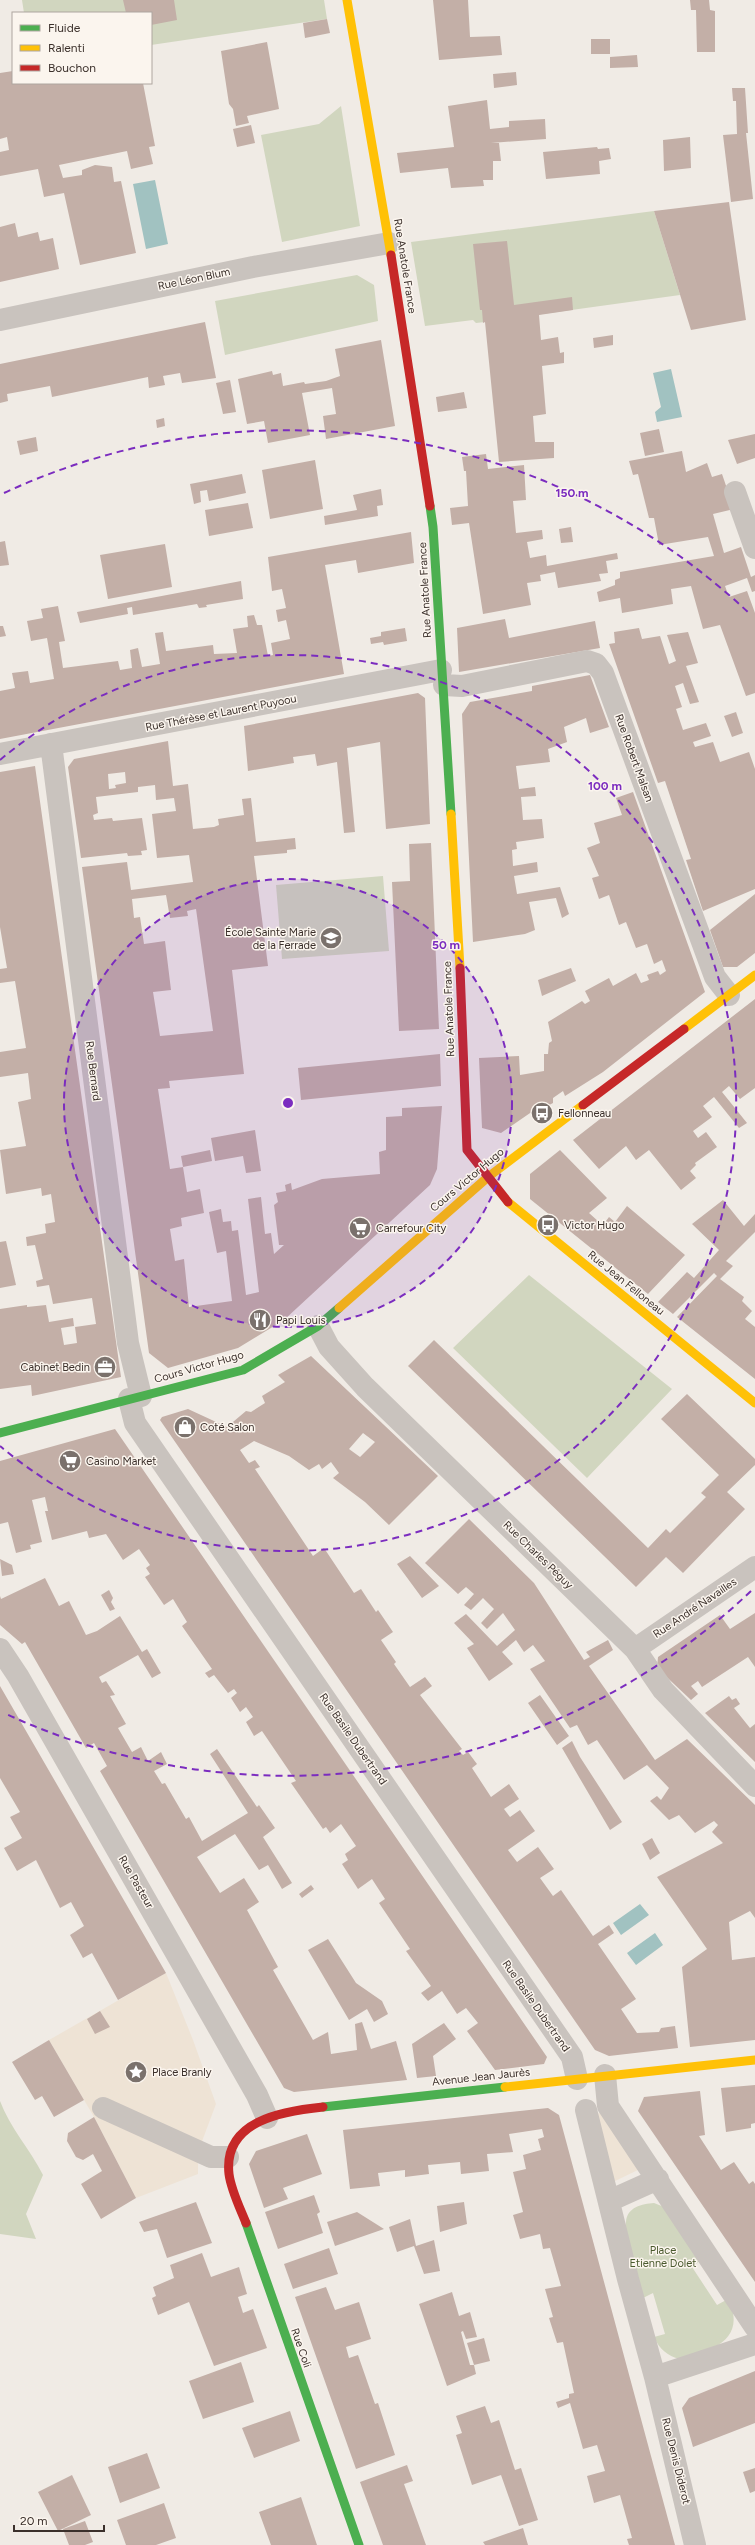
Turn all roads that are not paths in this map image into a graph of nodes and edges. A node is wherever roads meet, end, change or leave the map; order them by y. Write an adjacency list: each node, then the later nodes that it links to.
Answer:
1 (347, 0): 2 (street, Rue Anatole France)
2 (389, 242): 3 (street, Rue Léon Blum); 6 (street, Rue Anatole France)
3 (0, 320)
4 (735, 492): 5 (street)
5 (755, 548)
6 (442, 678): 7 (street, Rue Thérèse et Laurent Puyoou); 10 (street, Rue Robert Malsan); 11 (street, Rue Anatole France)
7 (50, 744): 8 (street, Rue Thérèse et Laurent Puyoou); 13 (street, Rue Bernard)
8 (0, 754)
9 (755, 975): 10 (street, Cours Victor Hugo)
10 (729, 995): 11 (street, Cours Victor Hugo)
11 (488, 1177): 12 (street, Cours Victor Hugo); 14 (street, Rue Jean Felloneau)
12 (318, 1326): 13 (street, Cours Victor Hugo); 18 (street, Rue Charles Péguy)
13 (135, 1397): 15 (street, Cours Victor Hugo); 22 (street, Rue Basile Dubertrand)
14 (755, 1403)
15 (0, 1433)
16 (755, 1567): 18 (street, Rue André Navailles)
17 (0, 1649): 25 (street, Rue Pasteur)
18 (635, 1649): 19 (street, Rue Charles Péguy)
19 (755, 1786)
20 (755, 2060): 21 (street, Avenue Jean Jaurès)
21 (605, 2076): 22 (street, Avenue Jean Jaurès); 27 (street)
22 (577, 2079): 25 (street, Avenue Jean Jaurès)
23 (103, 2108): 26 (street)
24 (586, 2110): 28 (street, Rue Denis Diderot)
25 (267, 2118): 26 (street, Avenue Jean Jaurès)
26 (228, 2157): 32 (street, Rue Coli)
27 (658, 2180): 28 (street); 29 (street)
28 (609, 2201): 31 (street, Rue Denis Diderot)
29 (755, 2327)
30 (755, 2344): 31 (street)
31 (655, 2377): 33 (street, Rue Denis Diderot)
32 (359, 2545)
33 (695, 2545)

